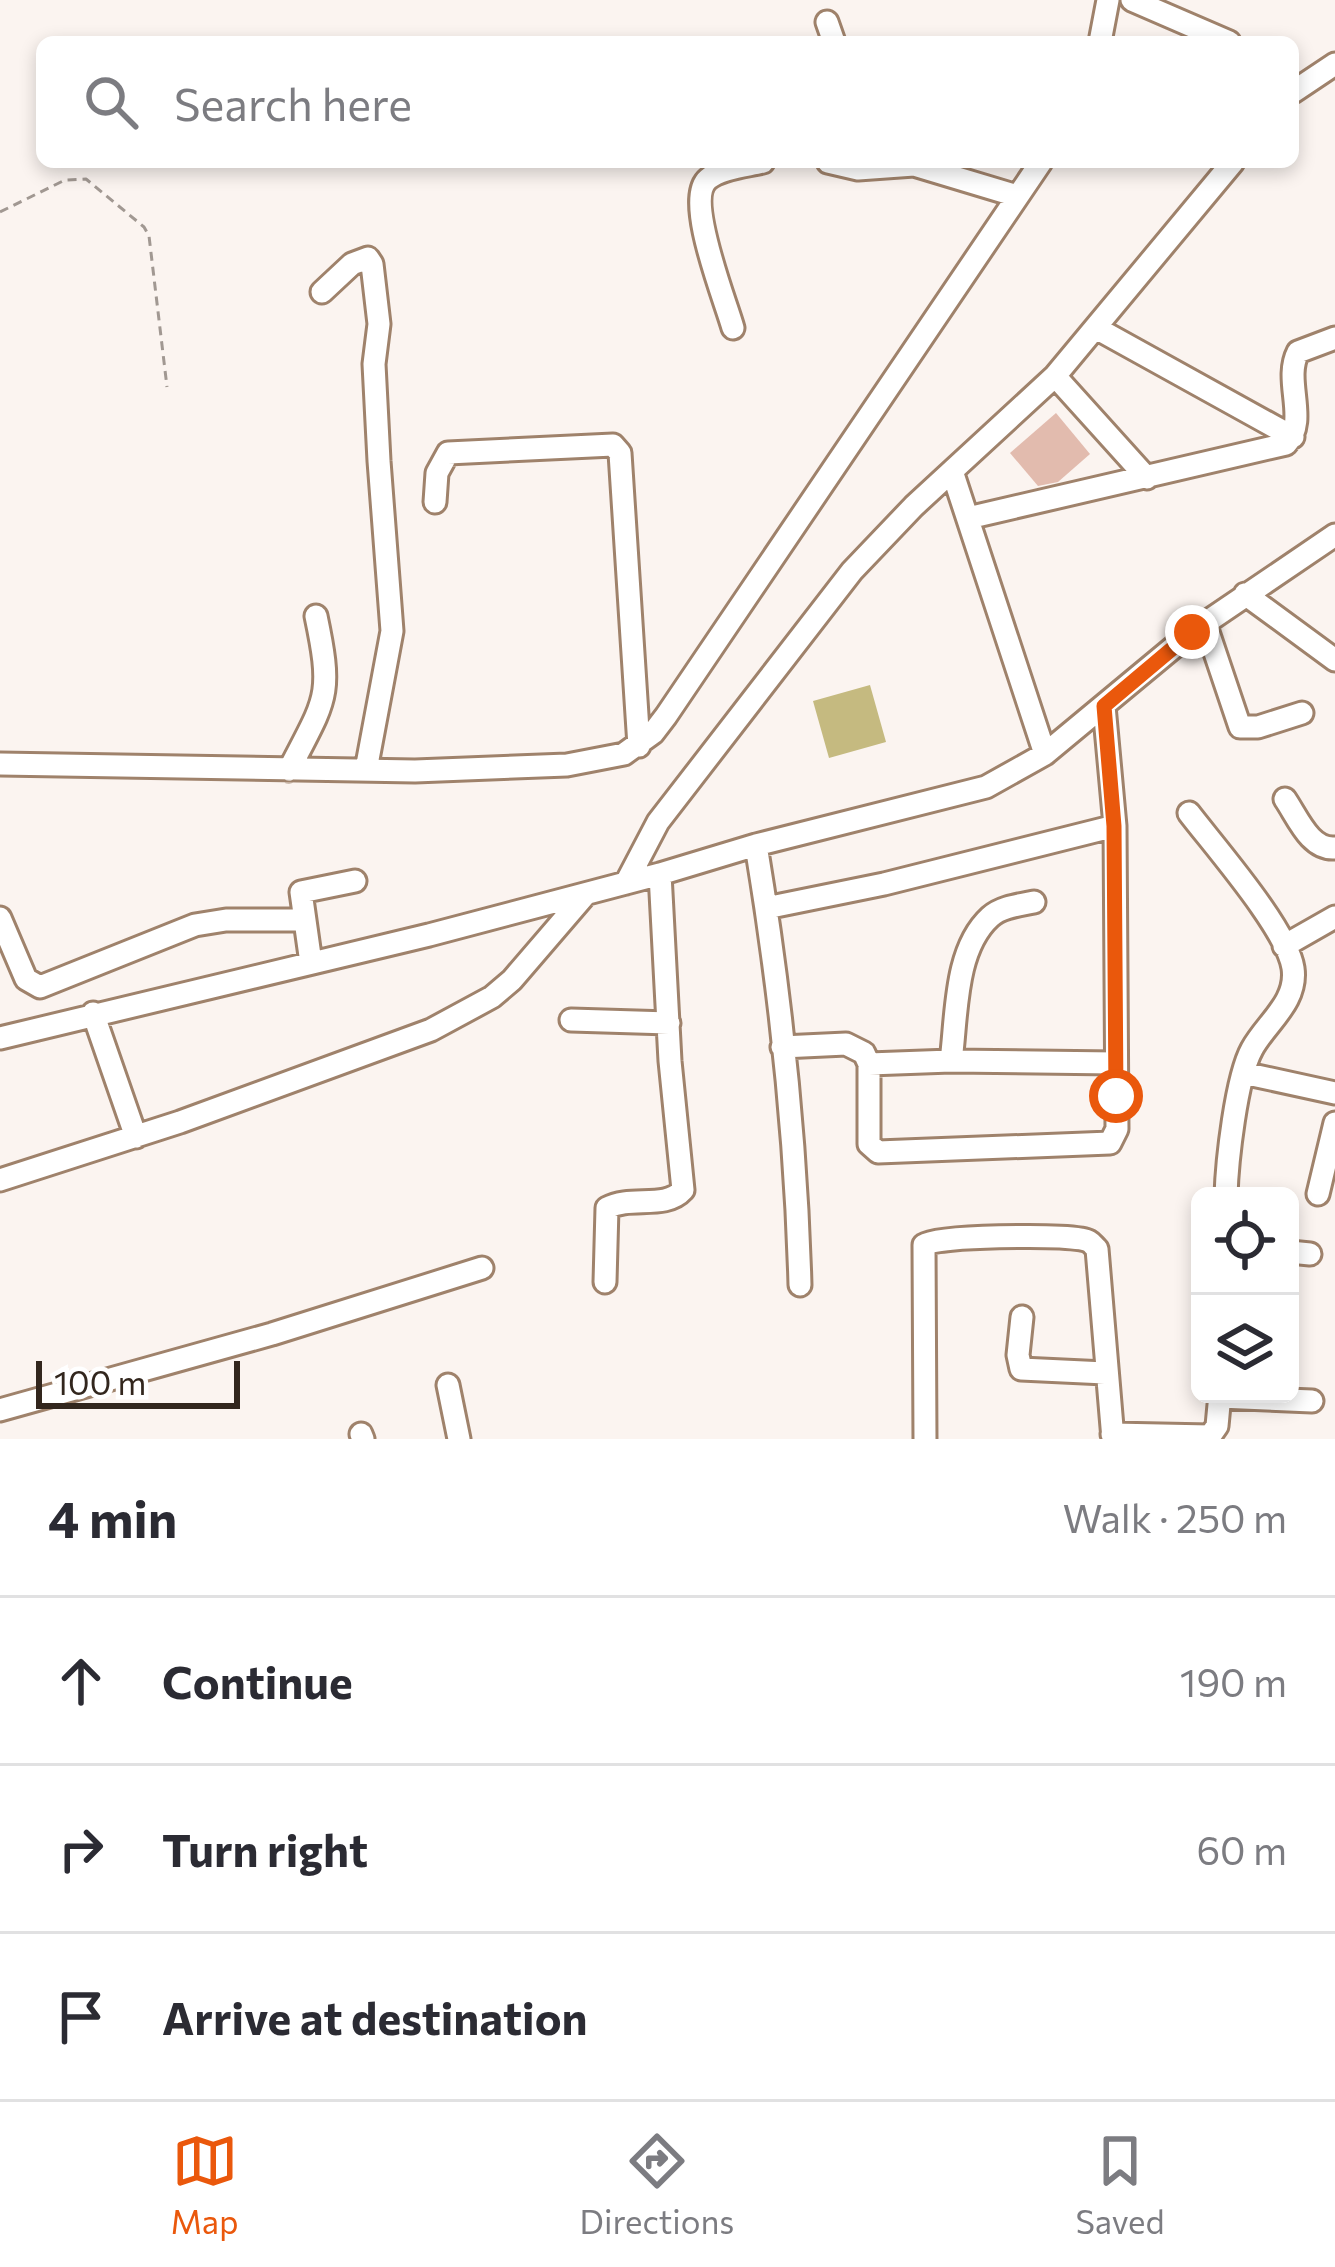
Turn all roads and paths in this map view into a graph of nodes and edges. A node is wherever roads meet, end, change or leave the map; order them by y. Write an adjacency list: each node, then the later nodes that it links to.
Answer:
1 (1108, 0): 3 (street)
2 (1132, 0): 4 (street)
3 (1101, 36)
4 (1215, 36)
5 (1335, 64): 6 (street)
6 (1299, 80)
7 (740, 168): 14 (street)
8 (918, 168): 11 (street)
9 (1037, 168): 11 (street)
10 (1228, 168): 15 (street)
11 (1018, 196): 31 (street)
12 (0, 212): 18 (path)
13 (322, 292): 35 (street)
14 (734, 328)
15 (1096, 328): 17 (street); 19 (street)
16 (1335, 338): 19 (street)
17 (1055, 376): 20 (street); 21 (street)
18 (167, 387)
19 (1293, 437): 21 (street)
20 (952, 471): 23 (street); 43 (street)
21 (1147, 478): 23 (street)
22 (436, 502): 31 (street)
23 (968, 518): 32 (street)
24 (1335, 535): 25 (street)
25 (1245, 594): 27 (street); 28 (street)
26 (316, 616): 34 (street)
27 (1205, 623): 29 (street); 30 (street)
28 (1335, 660)
29 (1104, 706): 32 (street); 38 (street)
30 (1302, 713)
31 (638, 746): 35 (street)
32 (1045, 754): 39 (street)
33 (0, 764): 34 (street)
34 (290, 770): 35 (street)
35 (366, 770)
36 (1285, 800): 40 (street)
37 (1190, 813): 50 (street)
38 (1114, 826): 46 (street); 58 (street)
39 (756, 844): 41 (street); 46 (street)
40 (1335, 848)
41 (660, 874): 43 (street); 54 (street)
42 (355, 881): 49 (street)
43 (626, 884): 44 (street)
44 (585, 894): 51 (street); 63 (street)
45 (1034, 902): 57 (street)
46 (766, 908): 56 (street)
47 (1335, 917): 50 (street)
48 (0, 918): 49 (street)
49 (303, 920): 51 (street)
50 (1284, 946): 60 (street)
51 (311, 963): 52 (street)
52 (93, 1013): 55 (street); 63 (street)
53 (571, 1020): 54 (street)
54 (669, 1023): 68 (street)
55 (0, 1038)
56 (782, 1047): 59 (street); 69 (street)
57 (951, 1060): 58 (street); 59 (street)
58 (1115, 1063): 59 (street)
59 (869, 1064)
60 (1244, 1073): 61 (street); 65 (street)
61 (1335, 1093)
62 (1335, 1123): 66 (street)
63 (136, 1137): 64 (street)
64 (0, 1180)
65 (1227, 1187)
66 (1318, 1194)
67 (482, 1268): 76 (street)
68 (605, 1282)
69 (800, 1286)
70 (1022, 1317): 71 (street)
71 (1105, 1373): 77 (street); 79 (street)
72 (448, 1385): 78 (street)
73 (1299, 1400): 74 (street)
74 (1312, 1401)
75 (1219, 1403): 77 (street)
76 (0, 1410)
77 (1113, 1437)
78 (460, 1439)
79 (925, 1439)

